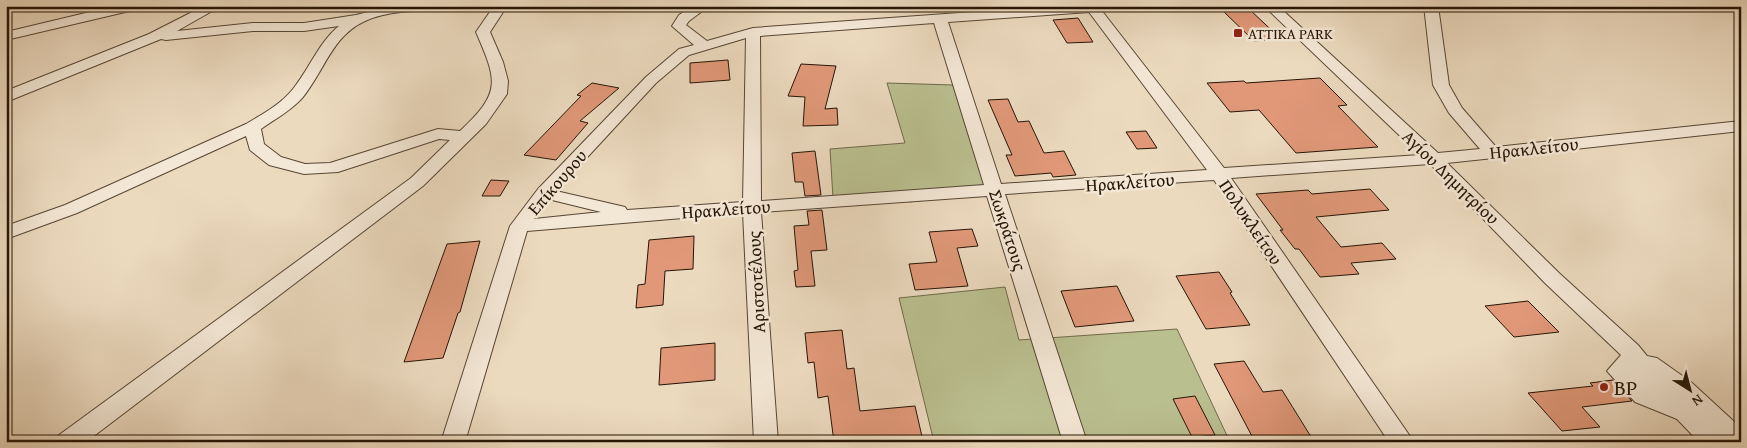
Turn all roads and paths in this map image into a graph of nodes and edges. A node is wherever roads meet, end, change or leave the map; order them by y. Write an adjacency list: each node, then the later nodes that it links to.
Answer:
1 (132, 6): 13 (street)
2 (215, 6): 14 (street)
3 (460, 6): 10 (street)
4 (501, 6): 19 (street)
5 (704, 6): 15 (street)
6 (1113, 6): 9 (street, Επίκουρου)
7 (1270, 6): 21 (street, Αγίου Δημητρίου)
8 (1431, 6): 20 (street)
9 (1093, 8): 11 (street, Επίκουρου); 22 (street, Πολυκλείτου)
10 (359, 18): 14 (street); 17 (street)
11 (940, 19): 12 (street, Επίκουρου); 23 (street, Σωκράτους)
12 (753, 32): 15 (street, Επίκουρου); 25 (street, Αριστοτέλους)
13 (6, 36)
14 (154, 38): 16 (street)
15 (704, 46): 24 (street, Επίκουρου)
16 (6, 97)
17 (252, 127): 19 (street); 28 (street)
18 (1739, 127): 20 (street, Ηρακλείτου)
19 (464, 136): 30 (street)
20 (1492, 153): 21 (street, Ηρακλείτου)
21 (1434, 159): 22 (street, Ηρακλείτου); 29 (street, Αγίου Δημητρίου)
22 (1220, 175): 23 (street, Ηρακλείτου); 34 (street, Πολυκλείτου)
23 (995, 191): 25 (street, Ηρακλείτου); 33 (street, Σωκράτους)
24 (544, 193): 26 (street); 27 (street, Επίκουρου)
25 (752, 207): 26 (street, Ηρακλείτου); 32 (street, Αριστοτέλους)
26 (634, 215): 27 (street, Ηρακλείτου)
27 (519, 226): 31 (street, Επίκουρου)
28 (6, 233)
29 (1632, 353): 35 (street, Αγίου Δημητρίου); 36 (street, Αγίου Δημητρίου)
30 (68, 442)
31 (453, 442)
32 (766, 442)
33 (1075, 442)
34 (1402, 442)
35 (1715, 442)
36 (1740, 442)

